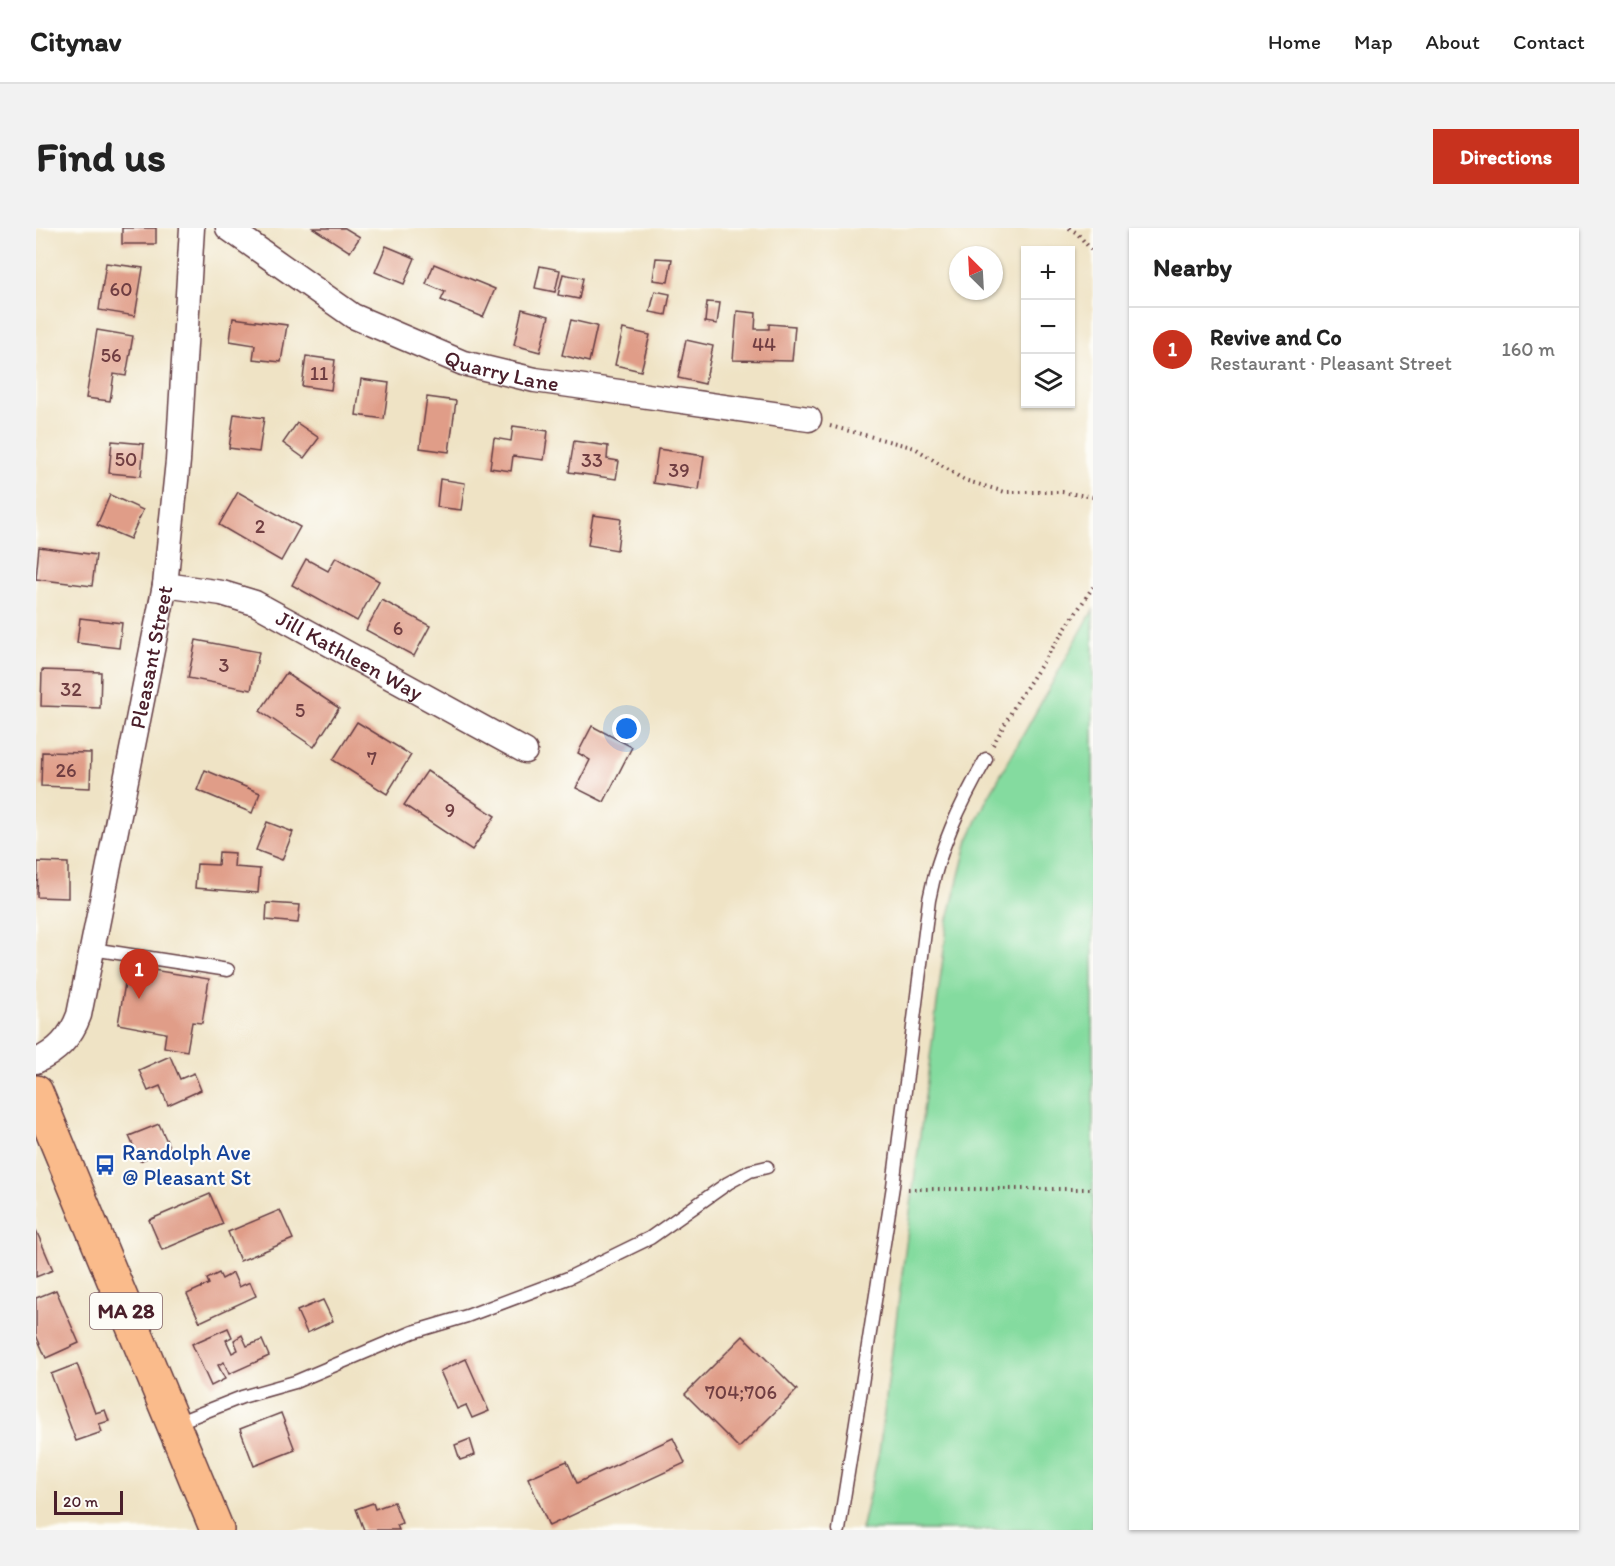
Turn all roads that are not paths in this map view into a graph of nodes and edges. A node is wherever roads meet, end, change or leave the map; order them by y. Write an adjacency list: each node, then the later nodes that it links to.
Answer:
1 (192, 228): 4 (street, Pleasant Street)
2 (228, 228): 3 (street, Quarry Lane)
3 (810, 419)
4 (165, 585): 5 (street, Jill Kathleen Way); 7 (street, Pleasant Street)
5 (525, 752)
6 (986, 759): 14 (lane)
7 (92, 950): 8 (lane); 9 (street, Pleasant Street)
8 (228, 970)
9 (36, 1061)
10 (36, 1092): 12 (main road, MA 28)
11 (767, 1167): 12 (lane)
12 (173, 1425): 13 (main road, MA 28)
13 (217, 1530)
14 (839, 1530)

